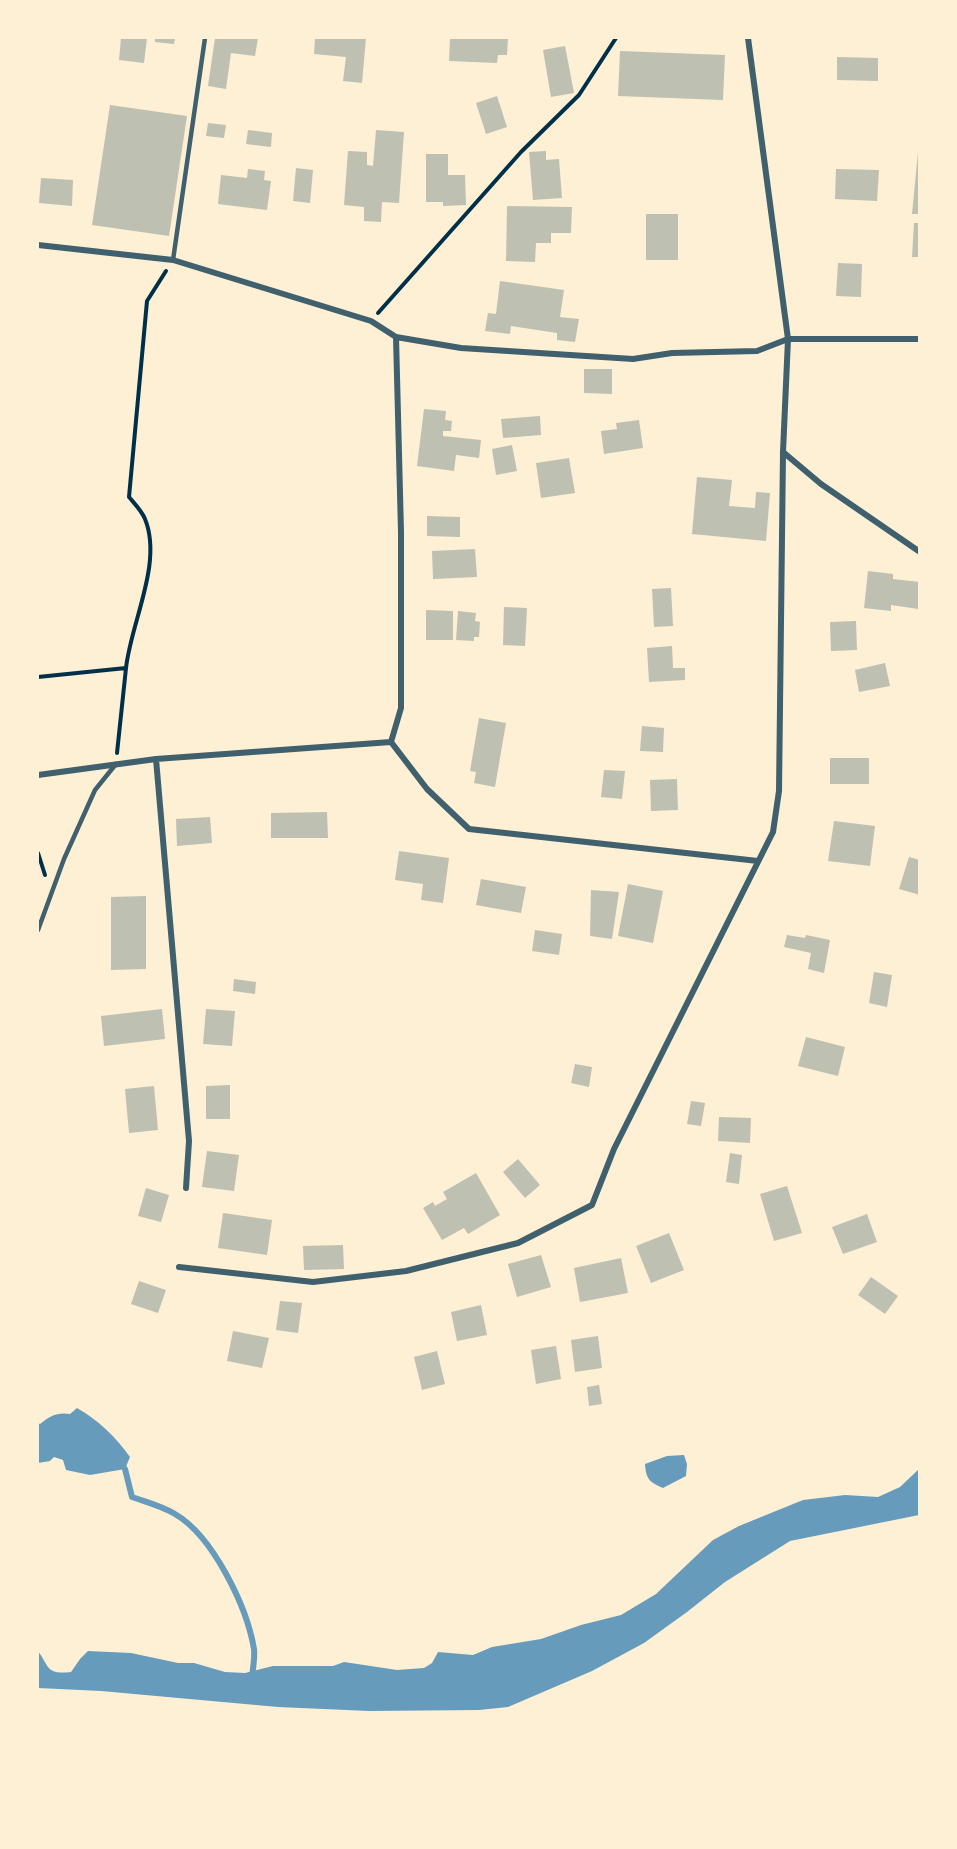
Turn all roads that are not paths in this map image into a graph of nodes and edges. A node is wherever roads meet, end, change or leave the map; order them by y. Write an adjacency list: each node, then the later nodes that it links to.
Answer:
1 (205, 38): 4 (lane)
2 (748, 38): 6 (street)
3 (38, 245): 4 (street)
4 (173, 260): 5 (street)
5 (396, 337): 6 (street); 10 (street)
6 (788, 339): 7 (street); 8 (street)
7 (920, 339)
8 (783, 452): 9 (street); 14 (street)
9 (920, 552)
10 (391, 742): 11 (street); 14 (street)
11 (156, 759): 12 (street); 16 (street)
12 (116, 764): 13 (street); 15 (lane)
13 (38, 775)
14 (758, 861): 17 (street)
15 (38, 930)
16 (186, 1188)
17 (179, 1267)

